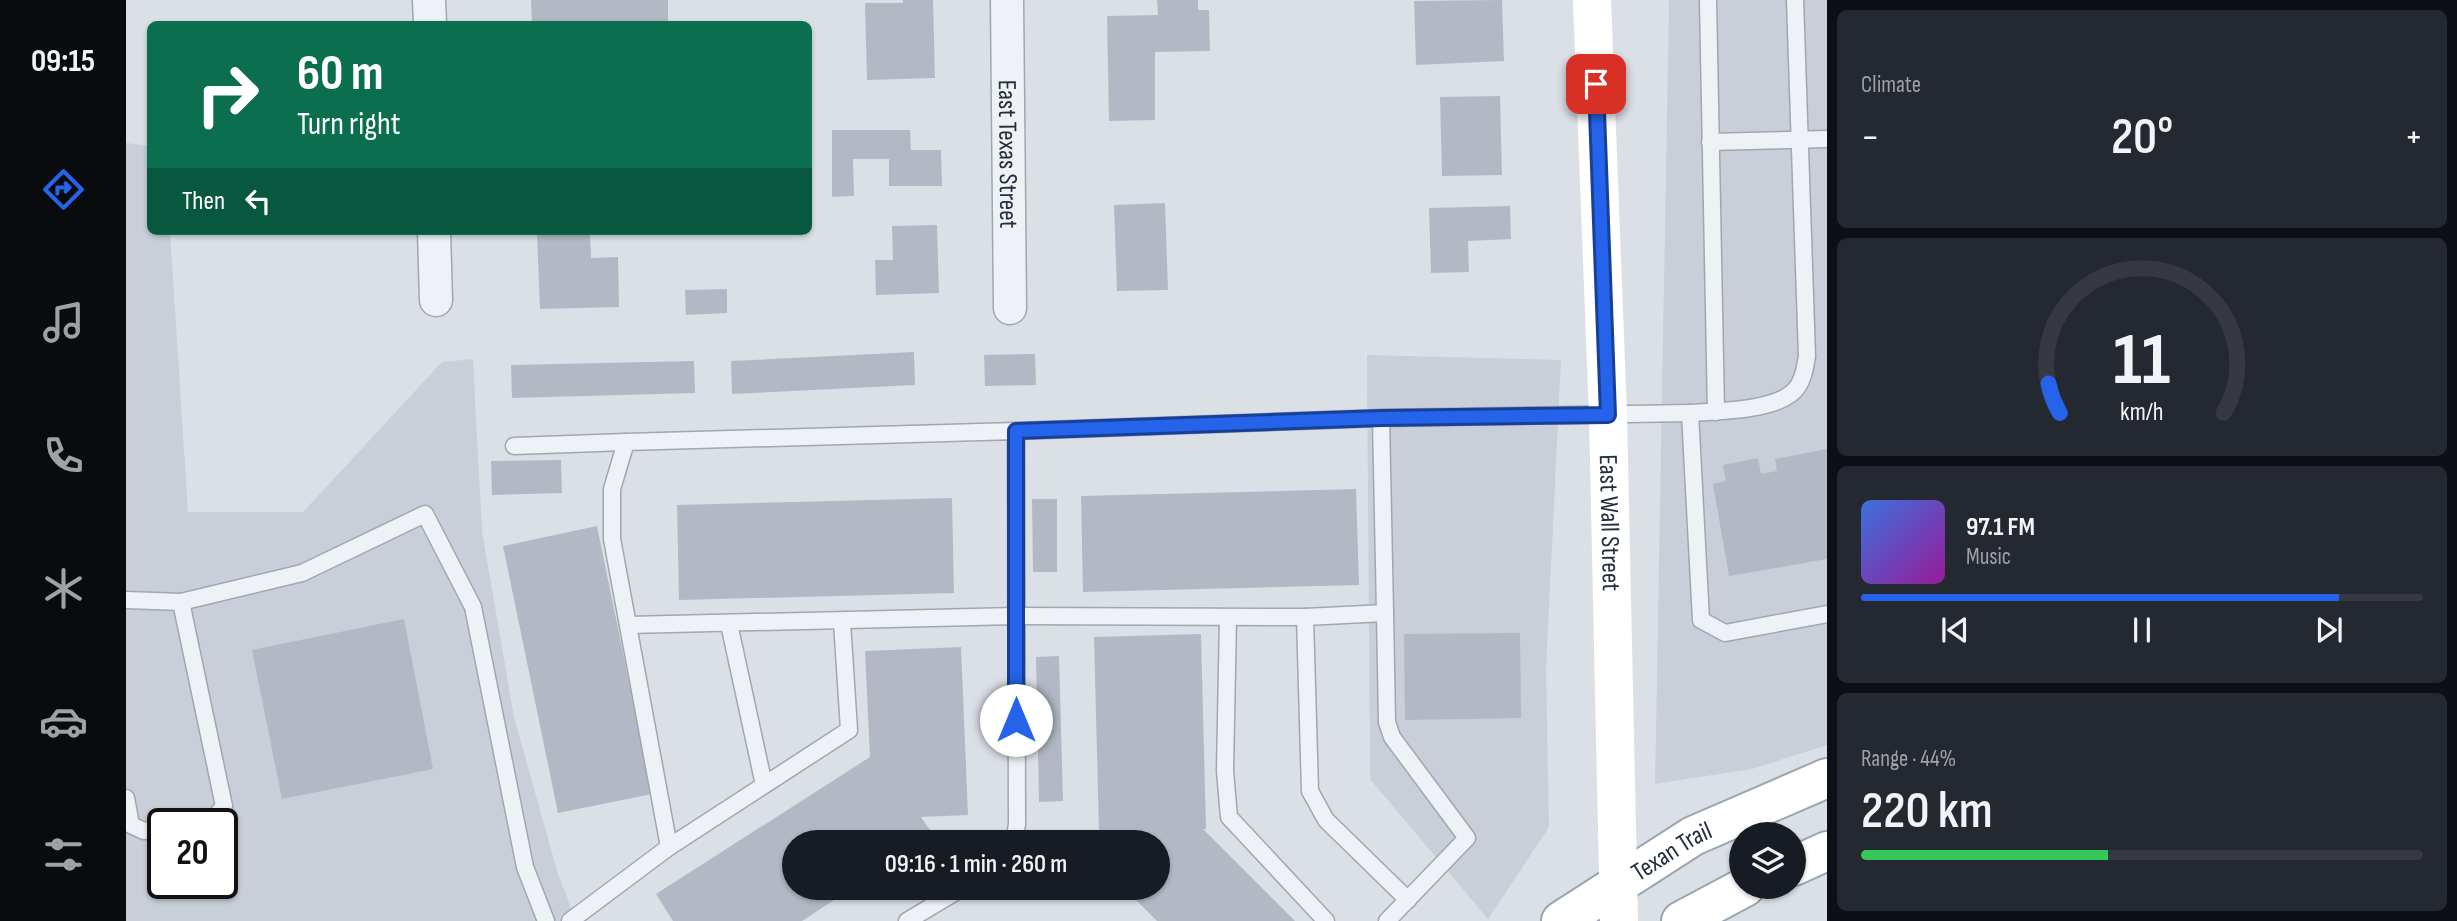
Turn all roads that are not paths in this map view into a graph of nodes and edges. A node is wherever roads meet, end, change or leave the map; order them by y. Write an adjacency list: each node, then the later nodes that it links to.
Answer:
1 (429, 0): 6 (street)
2 (1007, 0): 12 (street, East Texas Street)
3 (1592, 0): 15 (street, East Wall Street)
4 (1708, 0): 9 (lane)
5 (1795, 0): 7 (lane)
6 (429, 21)
7 (1800, 139): 8 (lane); 9 (lane); 13 (lane)
8 (1827, 139)
9 (1710, 142): 13 (lane)
10 (434, 235): 11 (street)
11 (436, 300)
12 (1010, 308)
13 (1716, 412): 14 (lane)
14 (1690, 413): 15 (lane); 23 (lane)
15 (1608, 415): 16 (lane); 39 (street, East Wall Street)
16 (1381, 418): 17 (lane); 22 (lane)
17 (1016, 431): 18 (lane); 24 (lane)
18 (626, 442): 19 (lane); 29 (lane)
19 (513, 446)
20 (126, 600): 21 (lane)
21 (181, 602): 33 (lane); 43 (lane)
22 (1385, 612): 25 (lane); 42 (lane)
23 (1827, 614)
24 (1016, 616): 26 (lane); 27 (lane); 34 (lane)
25 (1304, 617): 26 (lane); 42 (lane)
26 (1228, 618): 47 (lane)
27 (842, 622): 28 (lane); 31 (lane)
28 (729, 624): 29 (lane); 31 (lane)
29 (628, 625): 36 (lane)
30 (1827, 778): 39 (street, Texan Trail)
31 (764, 785): 36 (lane)
32 (126, 798): 35 (lane)
33 (223, 808)
34 (1016, 830)
35 (147, 831)
36 (669, 847): 45 (lane)
37 (1827, 851): 38 (street)
38 (1806, 861)
39 (1618, 882): 49 (street, Texan Trail); 50 (street, East Wall Street)
40 (1729, 896): 51 (street)
41 (942, 900): 46 (lane)
42 (1408, 900): 48 (lane)
43 (545, 916): 44 (lane)
44 (565, 921)
45 (570, 921)
46 (907, 921)
47 (1326, 921)
48 (1387, 921)
49 (1561, 921)
50 (1619, 921)
51 (1681, 921)

